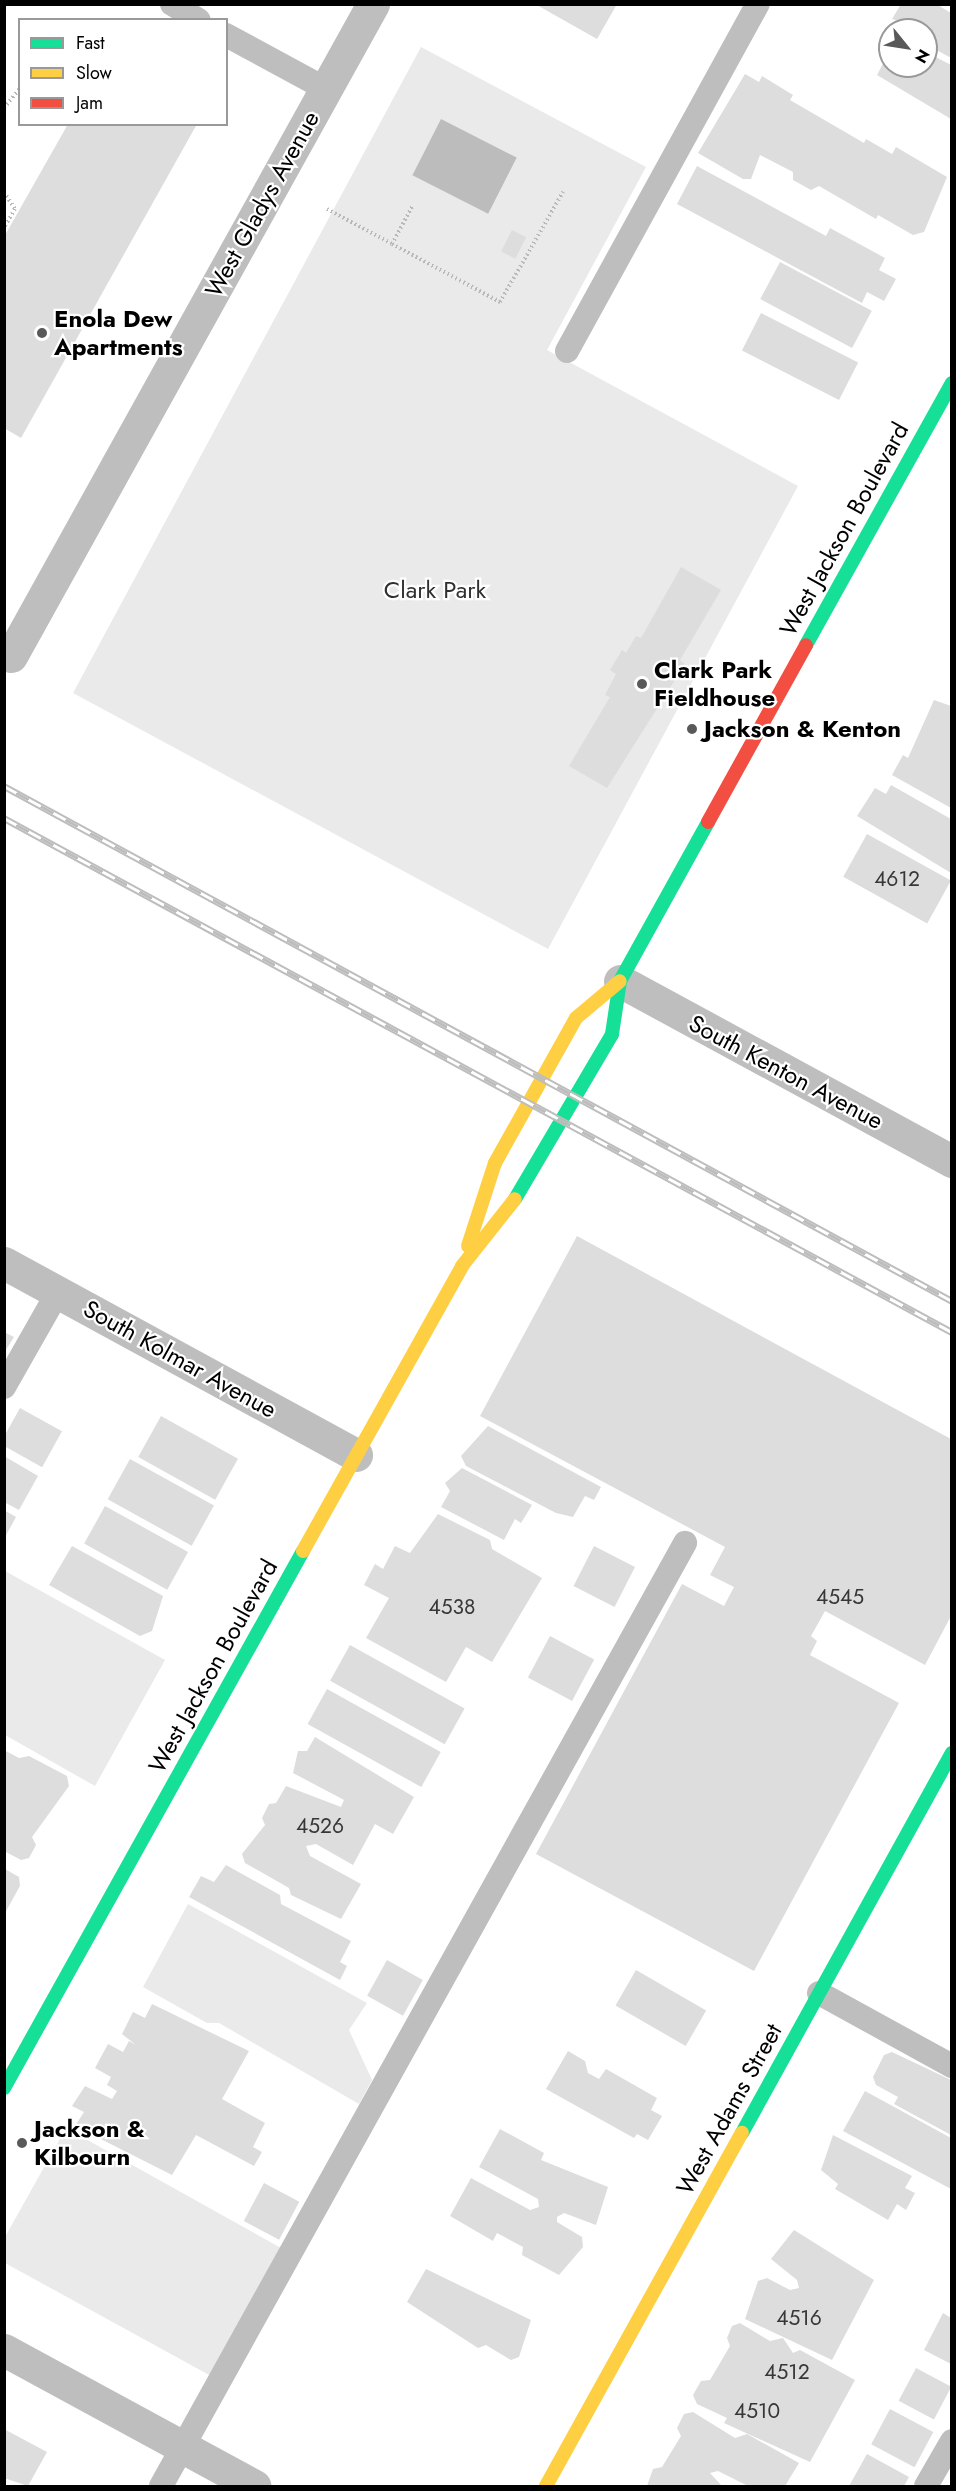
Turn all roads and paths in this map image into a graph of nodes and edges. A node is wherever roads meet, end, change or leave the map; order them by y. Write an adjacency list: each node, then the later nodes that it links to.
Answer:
1 (172, 4): 4 (lane)
2 (373, 4): 6 (street, West Gladys Avenue)
3 (758, 4): 15 (lane)
4 (196, 18)
5 (228, 36): 6 (lane)
6 (326, 89): 17 (street, West Gladys Avenue)
7 (18, 90): 8 (path)
8 (4, 108)
9 (4, 192): 13 (path)
10 (563, 192): 14 (path)
11 (413, 205): 14 (path)
12 (327, 209): 14 (path)
13 (4, 227)
14 (392, 244)
15 (567, 351)
16 (951, 383): 18 (street, West Jackson Boulevard)
17 (12, 656)
18 (620, 981): 19 (street, South Kenton Avenue); 21 (street, West Jackson Boulevard); 21 (street, West Jackson Boulevard)
19 (951, 1161)
20 (4, 1263): 22 (street, South Kolmar Avenue)
21 (462, 1266): 24 (street, West Jackson Boulevard)
22 (58, 1292): 23 (lane); 24 (street, South Kolmar Avenue)
23 (4, 1387)
24 (356, 1455): 29 (street, West Jackson Boulevard)
25 (686, 1543): 32 (lane)
26 (951, 1753): 27 (street, West Adams Street)
27 (819, 1993): 28 (lane); 35 (street, West Adams Street)
28 (951, 2066)
29 (4, 2088)
30 (4, 2350): 32 (street)
31 (951, 2441): 36 (lane)
32 (183, 2448): 33 (lane); 34 (street)
33 (161, 2487)
34 (255, 2487)
35 (546, 2487)
36 (926, 2487)

